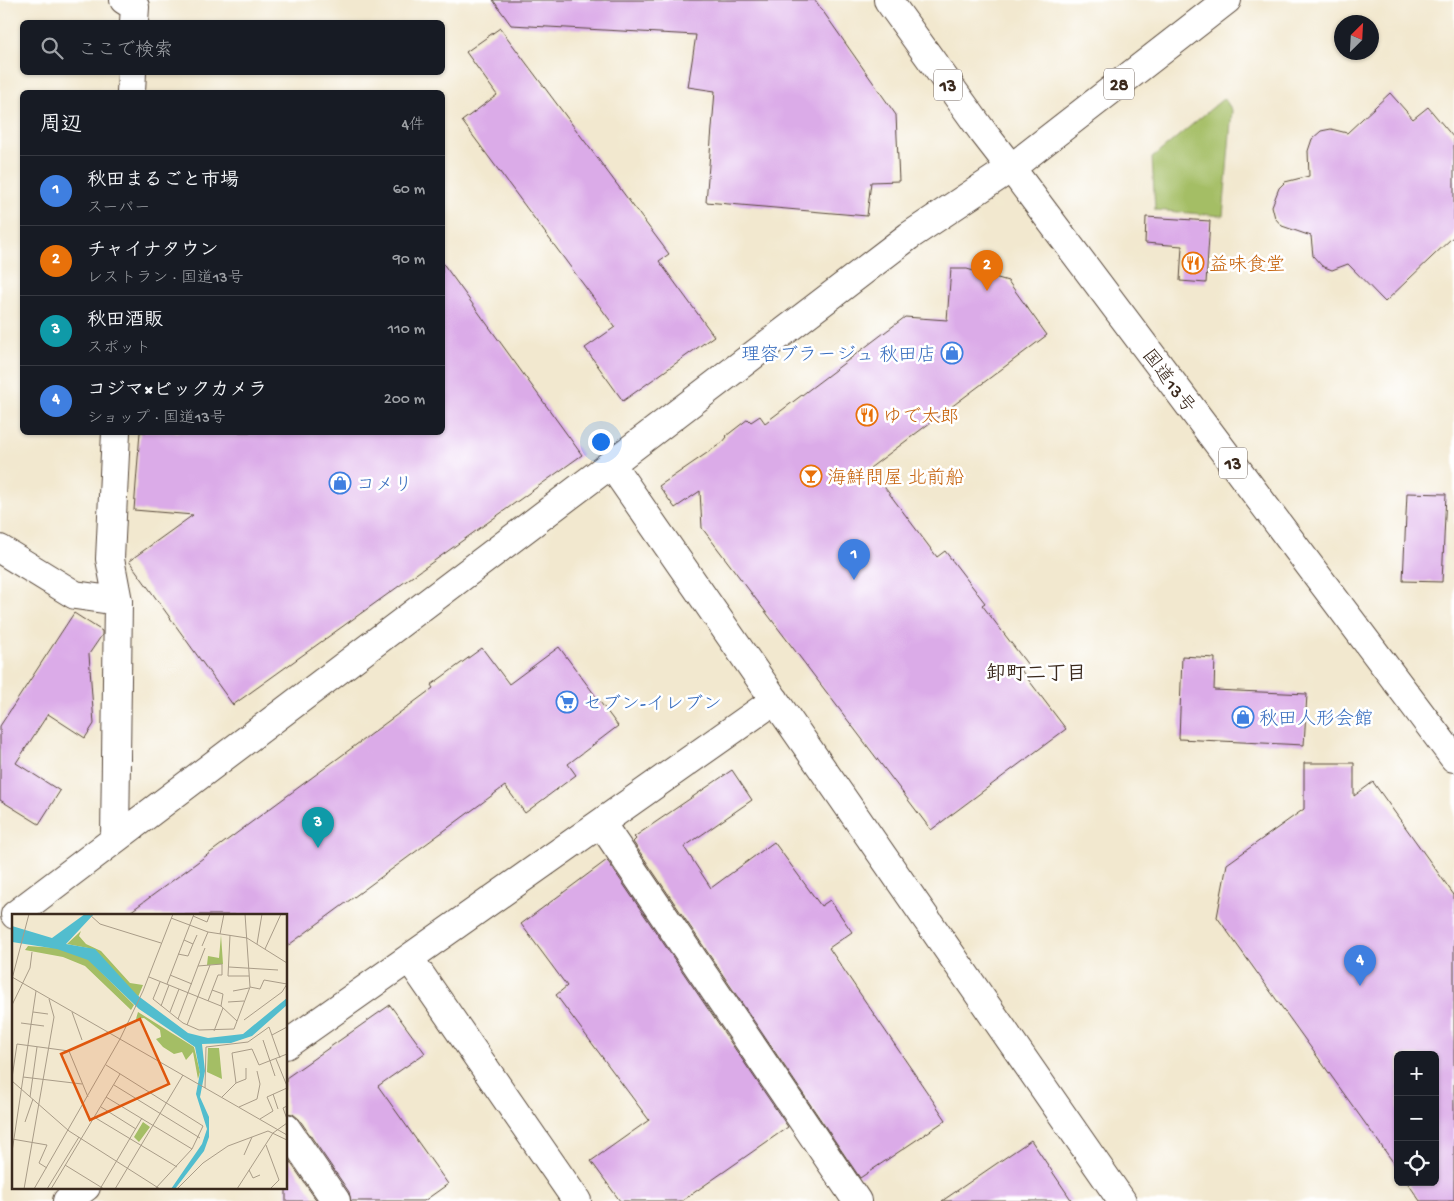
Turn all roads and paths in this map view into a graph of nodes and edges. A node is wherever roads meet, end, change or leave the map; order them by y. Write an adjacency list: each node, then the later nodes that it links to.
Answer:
1 (124, 0): 4 (main road)
2 (888, 0): 7 (main road, 国道13号 / 13)
3 (1227, 0): 7 (main road, 28)
4 (134, 20)
5 (132, 75): 6 (main road)
6 (131, 90)
7 (1011, 168): 9 (main road); 13 (main road, 国道13号 / 13)
8 (116, 435): 11 (main road)
9 (611, 464): 12 (main road); 15 (main road)
10 (0, 549): 11 (main road)
11 (118, 600): 15 (main road)
12 (775, 700): 14 (main road); 29 (main road)
13 (1454, 758)
14 (601, 823): 19 (main road); 28 (main road)
15 (114, 839): 16 (main road)
16 (15, 914)
17 (12, 917): 18 (main road)
18 (0, 926)
19 (409, 958): 20 (main road); 27 (main road)
20 (288, 1044)
21 (288, 1131): 26 (main road)
22 (85, 1188): 24 (main road)
23 (87, 1188): 25 (main road)
24 (66, 1201)
25 (95, 1201)
26 (336, 1201)
27 (577, 1201)
28 (857, 1201)
29 (1122, 1201)

